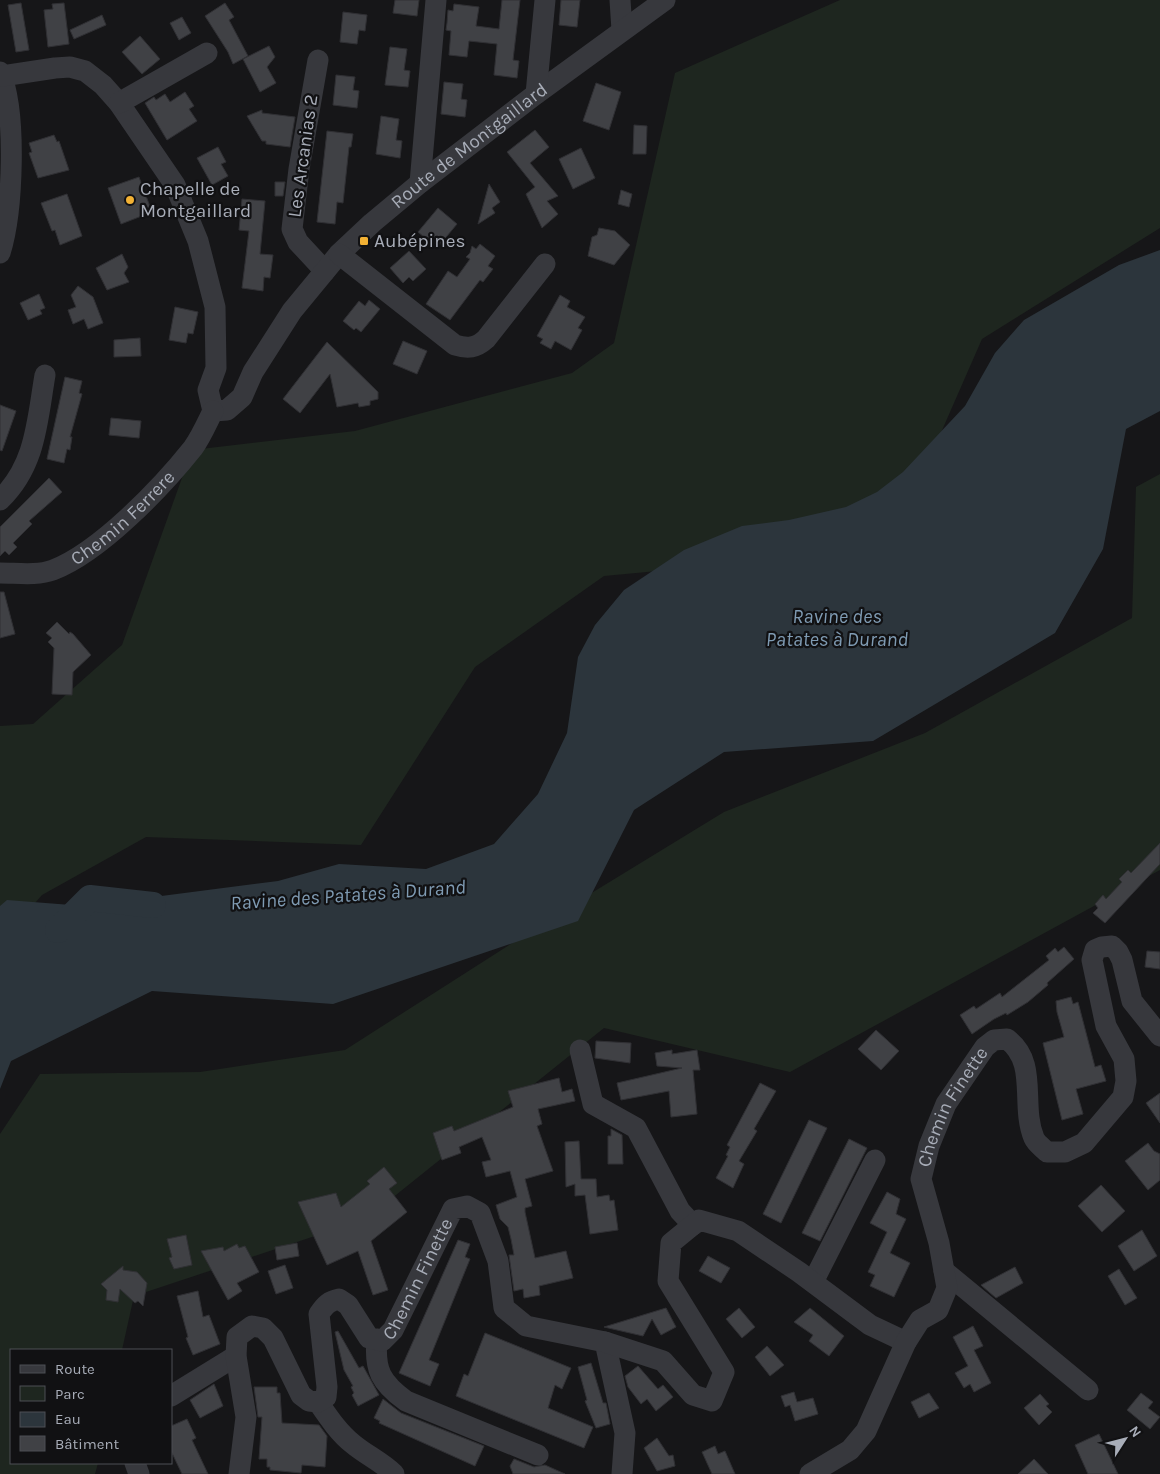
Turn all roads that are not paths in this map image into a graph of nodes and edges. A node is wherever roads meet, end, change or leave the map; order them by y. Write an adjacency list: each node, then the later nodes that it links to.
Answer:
1 (436, 0): 11 (street)
2 (545, 0): 9 (street)
3 (620, 0): 5 (street)
4 (665, 0): 5 (street, Route de Montgaillard)
5 (622, 30): 9 (street, Route de Montgaillard)
6 (207, 53): 10 (street)
7 (318, 60): 15 (street, Les Arcanias 2)
8 (1, 74): 10 (street); 12 (street)
9 (536, 94): 11 (street, Route de Montgaillard)
10 (119, 103): 17 (street)
11 (420, 183): 13 (street, Route de Montgaillard)
12 (0, 253)
13 (339, 254): 14 (street); 15 (street, Route de Montgaillard)
14 (545, 264)
15 (325, 271): 17 (street, Route de Montgaillard)
16 (45, 375): 18 (street)
17 (213, 411): 19 (street, Chemin Ferrere)
18 (0, 500)
19 (0, 573)
20 (1160, 1036): 24 (street, Chemin Finette)
21 (580, 1050): 23 (street)
22 (875, 1160): 25 (street)
23 (693, 1225): 25 (street); 27 (street, Chemin Finette)
24 (944, 1271): 28 (street, Chemin Finette); 30 (street)
25 (813, 1282): 28 (street)
26 (377, 1339): 27 (street, Chemin Finette); 32 (street, Chemin Finette); 33 (street, Chemin Finette)
27 (605, 1342): 36 (street)
28 (906, 1342): 37 (street, Chemin Finette)
29 (236, 1356): 31 (street); 32 (street); 34 (street)
30 (1088, 1390)
31 (172, 1395)
32 (318, 1402): 35 (street)
33 (538, 1455)
34 (240, 1474)
35 (394, 1474)
36 (622, 1474)
37 (810, 1474)

